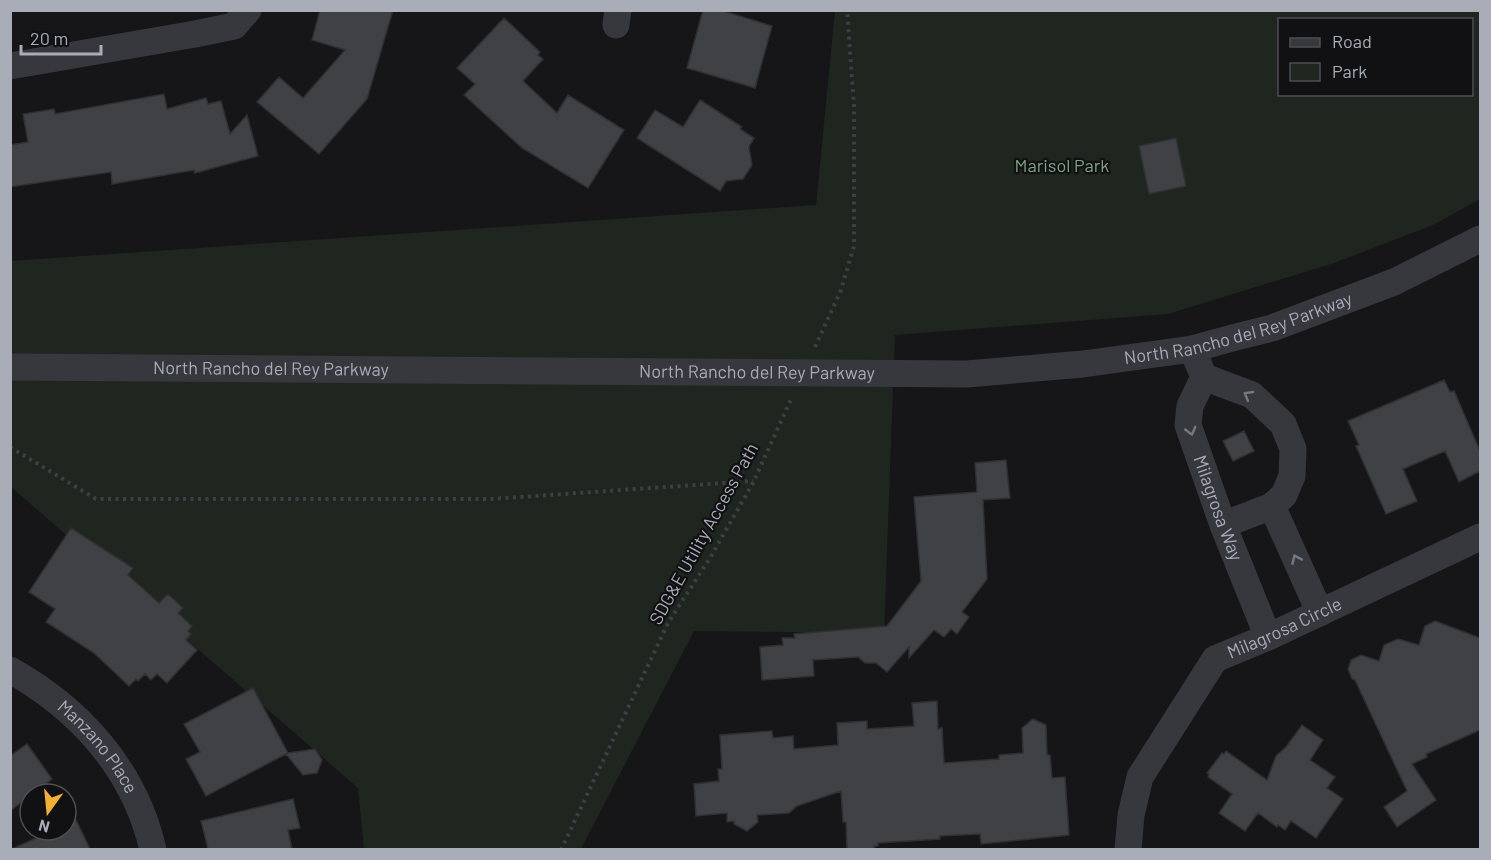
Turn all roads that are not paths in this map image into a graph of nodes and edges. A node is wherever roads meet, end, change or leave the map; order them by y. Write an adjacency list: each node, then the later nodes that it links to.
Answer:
1 (248, 10): 2 (street)
2 (10, 66)
3 (1480, 239): 4 (street, North Rancho del Rey Parkway)
4 (1192, 349): 5 (street, North Rancho del Rey Parkway); 6 (street)
5 (10, 367)
6 (1204, 377): 7 (street, one-way to 6); 8 (street, Milagrosa Way, one-way to 8)
7 (1272, 506): 8 (street); 10 (street, one-way to 7)
8 (1223, 525): 11 (street, Milagrosa Way)
9 (1480, 537): 10 (street, Milagrosa Circle)
10 (1320, 613): 11 (street, Milagrosa Circle)
11 (1268, 637): 14 (street, Milagrosa Circle)
12 (10, 670): 13 (street, Manzano Place)
13 (153, 849)
14 (1128, 849)

